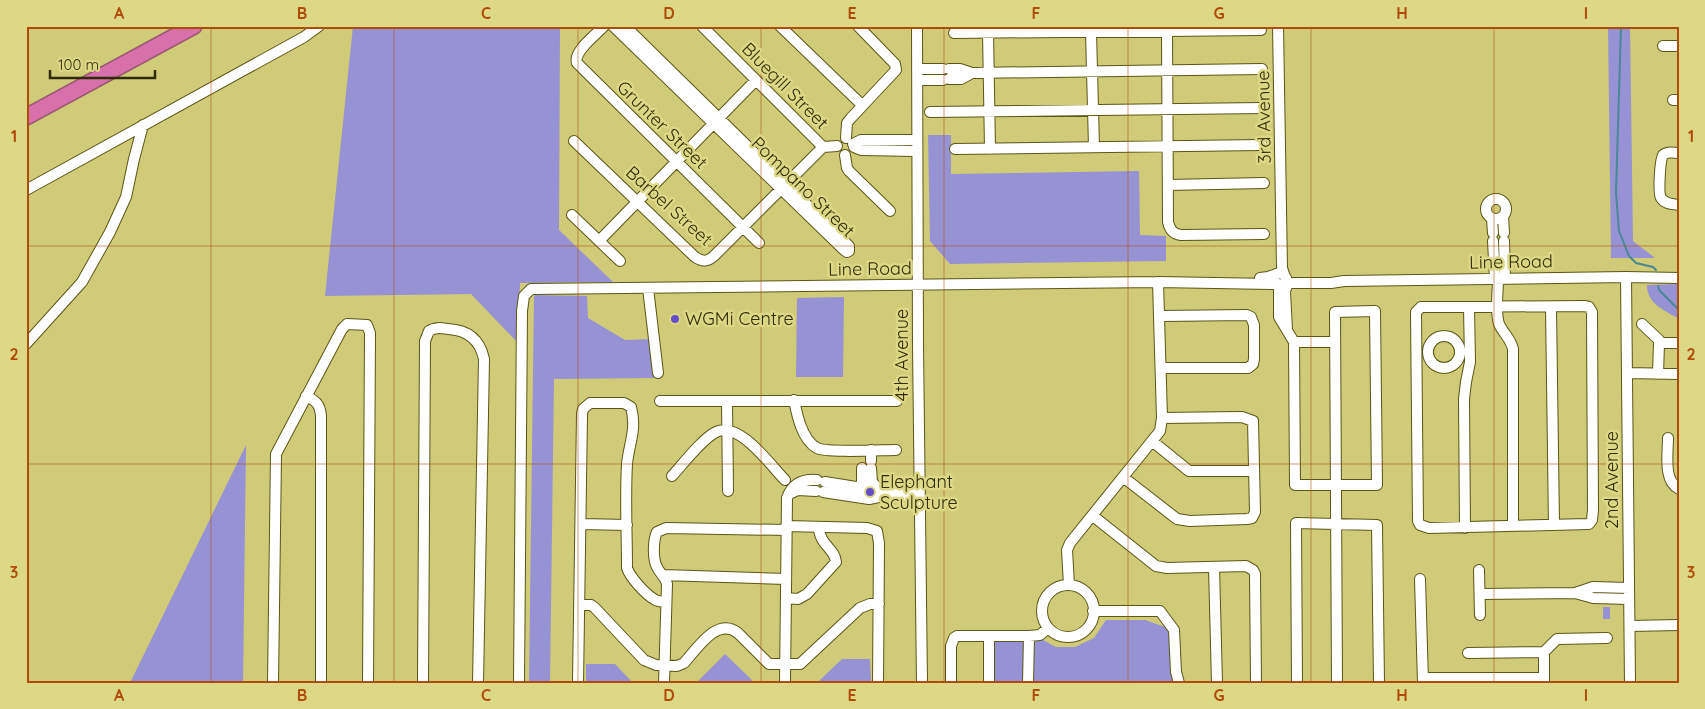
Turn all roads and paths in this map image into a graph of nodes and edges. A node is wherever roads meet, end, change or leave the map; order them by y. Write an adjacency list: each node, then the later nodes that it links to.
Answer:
1 (194, 26): 33 (highway)
2 (319, 26): 35 (street)
3 (604, 26): 49 (street, Grunter Street)
4 (613, 26): 16 (street, Pompano Street)
5 (625, 26): 16 (street, Pompano Street)
6 (702, 26): 25 (street, Bluegill Street)
7 (780, 26): 27 (street)
8 (858, 26): 27 (street)
9 (917, 26): 19 (street, 4th Avenue)
10 (1278, 26): 69 (street, 3rd Avenue)
11 (1261, 30): 12 (street)
12 (1168, 31): 14 (street); 21 (street)
13 (988, 32): 14 (street); 15 (street); 23 (street)
14 (1091, 32): 22 (street)
15 (954, 33)
16 (630, 37): 34 (street, Pompano Street)
17 (1663, 46): 18 (street)
18 (1679, 46)
19 (918, 69): 24 (street); 26 (street, 4th Avenue)
20 (1262, 69): 21 (street)
21 (1167, 70): 22 (street); 29 (street)
22 (1091, 71): 23 (street); 30 (street)
23 (988, 72): 24 (street); 31 (street)
24 (946, 74): 26 (street)
25 (756, 80): 34 (street); 42 (street, Bluegill Street)
26 (918, 80): 37 (street, 4th Avenue)
27 (862, 106): 38 (street)
28 (1263, 108): 29 (street)
29 (1168, 109): 30 (street); 41 (street)
30 (1092, 110): 31 (street); 43 (street)
31 (989, 111): 32 (street); 45 (street)
32 (930, 112)
33 (26, 118)
34 (715, 120): 49 (street); 52 (street, Pompano Street)
35 (144, 125): 53 (street); 82 (street)
36 (574, 140): 54 (street, Barbel Street)
37 (917, 140): 38 (street); 46 (street, 4th Avenue)
38 (851, 143): 40 (street); 46 (street); 48 (street)
39 (1262, 145): 41 (street)
40 (837, 146): 42 (street); 48 (street)
41 (1168, 146): 43 (street); 51 (street)
42 (823, 147): 52 (street)
43 (1094, 147): 45 (street)
44 (955, 149): 45 (street)
45 (990, 149)
46 (917, 151): 71 (street, 4th Avenue)
47 (1679, 153): 55 (street)
48 (845, 156): 56 (street)
49 (676, 162): 54 (street); 60 (street, Grunter Street)
50 (1264, 183): 51 (street)
51 (1168, 185): 61 (street)
52 (783, 187): 60 (street); 62 (street, Pompano Street)
53 (26, 190)
54 (639, 201): 60 (street, Barbel Street); 63 (street)
55 (1679, 205)
56 (890, 211)
57 (572, 215): 63 (street)
58 (1503, 216): 59 (street); 59 (street); 68 (street)
59 (1492, 219): 68 (street)
60 (743, 227): 64 (street, Grunter Street)
61 (1264, 234)
62 (835, 237)
63 (599, 241): 65 (street)
64 (759, 243)
65 (620, 261)
66 (1626, 277): 67 (street, Line Road); 68 (street, Line Road); 88 (street, 2nd Avenue)
67 (1679, 278)
68 (1499, 279): 69 (street, Line Road); 74 (street)
69 (1282, 280): 70 (street, Line Road); 78 (street, 3rd Avenue)
70 (1158, 282): 71 (street, Line Road); 76 (street)
71 (918, 284): 72 (street, Line Road); 112 (street, 4th Avenue)
72 (648, 288): 87 (street); 156 (street, Line Road)
73 (1469, 307): 74 (street); 83 (street); 84 (street)
74 (1498, 307): 75 (street); 119 (street)
75 (1551, 307): 118 (street); 118 (street)
76 (1160, 316): 86 (street); 86 (street)
77 (1642, 324): 80 (street)
78 (1294, 342): 79 (street); 106 (street)
79 (1335, 342): 106 (street); 106 (street)
80 (1659, 343): 81 (street); 89 (street)
81 (1679, 343)
82 (26, 344)
83 (1465, 350): 85 (street); 85 (street); 122 (street)
84 (1415, 352): 85 (street); 122 (street)
85 (1428, 353)
86 (1161, 368): 96 (street)
87 (658, 373)
88 (1628, 373): 89 (street); 129 (street, 2nd Avenue)
89 (1658, 374): 90 (street)
90 (1679, 374)
91 (306, 396): 151 (street); 152 (street); 153 (street)
92 (794, 400): 94 (street); 95 (street); 101 (street)
93 (660, 401): 94 (street)
94 (727, 401): 97 (street)
95 (897, 401)
96 (1162, 418): 99 (street); 102 (street)
97 (728, 430): 103 (street); 105 (street); 111 (street)
98 (1668, 438): 110 (street)
99 (1152, 441): 102 (street); 104 (street)
100 (896, 450): 101 (street)
101 (866, 460): 108 (street); 109 (street)
102 (1254, 471): 104 (street)
103 (672, 476)
104 (1123, 477): 114 (street)
105 (785, 480)
106 (1335, 485): 116 (street)
107 (820, 486): 108 (street); 113 (street); 121 (street)
108 (862, 486): 109 (street); 113 (street)
109 (876, 486): 112 (street)
110 (1679, 489)
111 (728, 491)
112 (920, 492): 113 (street); 161 (street, 4th Avenue)
113 (869, 499)
114 (1093, 516): 123 (street); 128 (street)
115 (581, 524): 117 (street); 117 (street); 136 (street)
116 (1336, 524): 168 (street); 169 (street); 170 (street)
117 (627, 525): 134 (street)
118 (1554, 525): 119 (street)
119 (1513, 526): 122 (street)
120 (819, 527): 121 (street); 132 (street); 135 (street)
121 (786, 528): 125 (street); 126 (street)
122 (1465, 528)
123 (1214, 567): 166 (street); 167 (street)
124 (1480, 570): 131 (street)
125 (663, 576): 126 (street); 134 (street)
126 (786, 579): 132 (street)
127 (1420, 579): 150 (street)
128 (1069, 585): 137 (street); 141 (street)
129 (1629, 588): 130 (street); 133 (street, 2nd Avenue)
130 (1574, 593): 131 (street); 133 (street)
131 (1480, 594): 138 (street)
132 (786, 598): 148 (street)
133 (1629, 599): 140 (street, 2nd Avenue)
134 (666, 602): 147 (street)
135 (879, 604): 148 (street); 160 (street)
136 (580, 605): 147 (street); 157 (street)
137 (1094, 611): 141 (street); 165 (street)
138 (1480, 615)
139 (1679, 625): 140 (street)
140 (1630, 626): 171 (street, 2nd Avenue)
141 (1048, 628): 143 (street)
142 (989, 636): 143 (street); 162 (street); 163 (street)
143 (1029, 636): 164 (street)
144 (1607, 638): 145 (street)
145 (1544, 652): 146 (street); 149 (street)
146 (1468, 653)
147 (664, 665): 148 (street); 158 (street)
148 (785, 665): 159 (street)
149 (1544, 680): 150 (street)
150 (1423, 681)
151 (273, 683)
152 (321, 683)
153 (368, 683)
154 (423, 683): 155 (street)
155 (478, 683)
156 (519, 683)
157 (578, 683)
158 (664, 683)
159 (785, 683)
160 (878, 683)
161 (922, 683)
162 (951, 683)
163 (989, 683)
164 (1028, 683)
165 (1179, 683)
166 (1217, 683)
167 (1256, 683)
168 (1298, 683)
169 (1337, 683)
170 (1379, 683)
171 (1630, 683)

